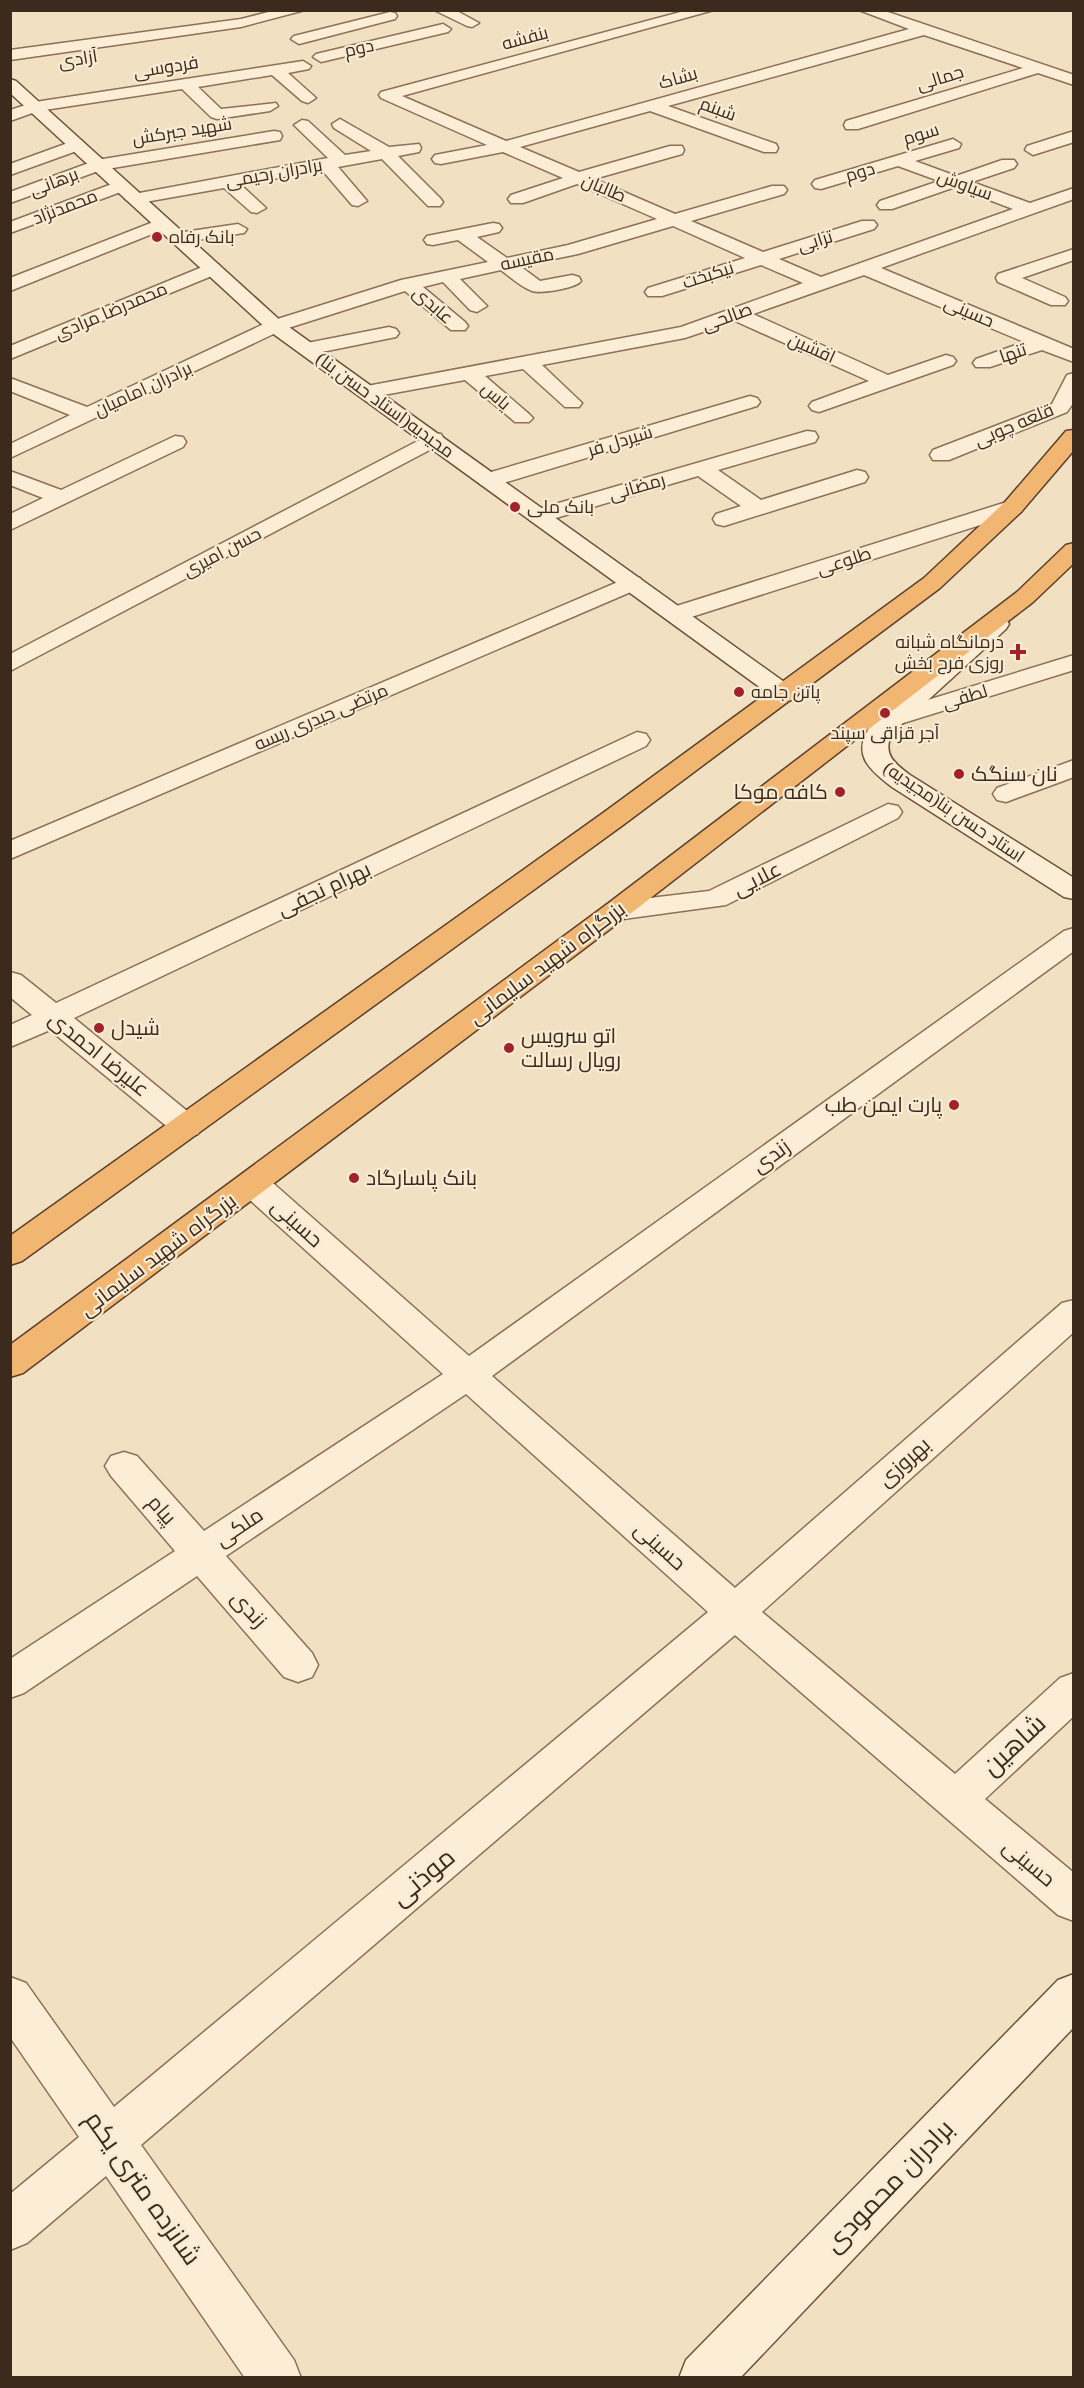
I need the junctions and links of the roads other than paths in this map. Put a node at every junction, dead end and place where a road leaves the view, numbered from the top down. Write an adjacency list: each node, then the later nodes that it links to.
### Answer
1 (298, 10): 13 (street)
2 (441, 10): 7 (street)
3 (707, 10): 22 (street, بنفشه)
4 (866, 10): 10 (street)
5 (336, 15): 8 (street)
6 (390, 16): 8 (street)
7 (472, 23)
8 (358, 24): 11 (street); 12 (street)
9 (443, 29): 12 (street, دوم)
10 (924, 30): 16 (street); 25 (street, بشاک)
11 (300, 39)
12 (397, 40): 14 (street, دوم)
13 (10, 55)
14 (321, 57)
15 (303, 66): 17 (street, فردوسی)
16 (1039, 68): 18 (street); 32 (street, جمالی)
17 (275, 70): 19 (street, فردوسی); 23 (street)
18 (1074, 80)
19 (186, 84): 24 (street); 26 (street, فردوسی)
20 (38, 85): 21 (street, آزادی)
21 (13, 86): 26 (street, مجیدیه(استاد حسن بنا))
22 (387, 95): 27 (street, طالبان)
23 (308, 98)
24 (270, 106)
25 (652, 106): 38 (street, بشاک); 40 (street, شبنم)
26 (35, 107): 28 (street, فردوسی); 37 (street, مجیدیه(استاد حسن بنا))
27 (416, 108): 29 (street); 38 (street, طالبان)
28 (10, 116)
29 (387, 116)
30 (358, 121): 43 (street)
31 (302, 125): 47 (street)
32 (852, 125)
33 (274, 136): 49 (street, شهید جبرکش)
34 (1074, 136): 42 (street)
35 (791, 143): 40 (street)
36 (953, 144): 46 (street, سوم)
37 (76, 145): 49 (street, مجیدیه(استاد حسن بنا)); 50 (street)
38 (506, 146): 45 (street, بشاک); 51 (street, طالبان)
39 (413, 148): 43 (street, برادران رحیمی)
40 (770, 148): 44 (street)
41 (676, 150): 51 (street)
42 (1033, 150)
43 (386, 153): 47 (street, برادران رحیمی); 61 (street)
44 (748, 154)
45 (441, 159)
46 (900, 161): 53 (street, سیاوش); 54 (street, دوم)
47 (334, 162): 52 (street, برادران رحیمی); 60 (street)
48 (1008, 164): 53 (street)
49 (97, 165): 56 (street, مجیدیه(استاد حسن بنا)); 58 (street, برهانی)
50 (10, 170)
51 (579, 178): 59 (street); 65 (street, طالبان)
52 (227, 181): 56 (street, برادران رحیمی); 63 (street)
53 (958, 182): 62 (street); 64 (street, سیاوش)
54 (820, 184)
55 (778, 190): 65 (street, مقیسه)
56 (127, 193): 66 (street, مجیدیه(استاد حسن بنا)); 68 (street, محمدنژاد)
57 (1074, 193): 64 (street, صالحی)
58 (10, 198)
59 (516, 200)
60 (358, 201)
61 (434, 202)
62 (886, 204)
63 (258, 208)
64 (1030, 209): 77 (street, صالحی)
65 (675, 218): 75 (street, طالبان); 76 (street, مقیسه)
66 (161, 224): 72 (street, مجیدیه(استاد حسن بنا)); 83 (street)
67 (868, 225): 75 (street, ترابی)
68 (10, 228)
69 (493, 228): 71 (street)
70 (238, 229): 72 (street)
71 (461, 234): 73 (street); 76 (street)
72 (177, 238): 78 (street, مجیدیه(استاد حسن بنا))
73 (434, 240)
74 (1074, 254): 85 (street)
75 (761, 258): 82 (street, طالبان); 84 (street, نیکبخت)
76 (503, 264): 79 (street, مقیسه); 80 (street)
77 (864, 268): 82 (street, صالحی); 93 (street, حسینی)
78 (212, 269): 90 (street, مجیدیه(استاد حسن بنا)); 95 (street, محمدرضا مرادی)
79 (447, 276): 81 (street, مقیسه); 86 (street)
80 (572, 280)
81 (408, 284): 90 (street, مقیسه); 91 (street, عابدی)
82 (821, 284): 88 (street, صالحی)
83 (10, 285)
84 (655, 292)
85 (1066, 298): 87 (street)
86 (477, 306)
87 (1039, 308)
88 (736, 314): 98 (street, صالحی); 102 (street, افشین)
89 (1052, 324): 93 (street, تنها)
90 (275, 326): 94 (street, مجیدیه(استاد حسن بنا)); 108 (street, برادران امامیان)
91 (458, 326)
92 (389, 333): 94 (street)
93 (1033, 339): 96 (street, حسینی); 99 (street, تنها)
94 (307, 349): 104 (street, مجیدیه(استاد حسن بنا))
95 (10, 353)
96 (1074, 356)
97 (946, 361): 102 (street)
98 (527, 362): 100 (street, صالحی); 106 (street)
99 (983, 363)
100 (470, 373): 104 (street, صالحی); 109 (street, یاس)
101 (1074, 379): 115 (street, قلعه چوبی)
102 (888, 382): 107 (street)
103 (10, 384): 108 (street)
104 (367, 392): 112 (street, مجیدیه(استاد حسن بنا))
105 (750, 402): 119 (street, شیردل فر)
106 (572, 403)
107 (819, 406)
108 (88, 415): 114 (street, برادران امامیان)
109 (522, 418)
110 (1074, 436): 121 (highway)
111 (807, 437): 116 (street, رمضانی)
112 (433, 440): 119 (street, مجیدیه(استاد حسن بنا)); 131 (street, حسن امیری)
113 (175, 442): 120 (street)
114 (10, 452)
115 (941, 455)
116 (701, 468): 122 (street); 123 (street, رمضانی)
117 (10, 477): 120 (street)
118 (857, 477): 122 (street)
119 (489, 480): 123 (street, مجیدیه(استاد حسن بنا))
120 (62, 498): 125 (street)
121 (1013, 507): 129 (street, طلوعی); 132 (highway)
122 (758, 508): 124 (street)
123 (539, 516): 127 (street, مجیدیه(استاد حسن بنا))
124 (724, 519)
125 (10, 523)
126 (1074, 550): 128 (highway, بزرگراه شهید سلیمانی)
127 (632, 583): 129 (street, مجیدیه(استاد حسن بنا)); 138 (street, مرتضی حیدری ریسه)
128 (1025, 597): 133 (street, استاد حسن بنا(مجیدیه)); 140 (highway, بزرگراه شهید سلیمانی)
129 (676, 614): 132 (street, مجیدیه(استاد حسن بنا))
130 (1074, 662): 133 (street, لطفی)
131 (10, 664)
132 (785, 694): 145 (highway)
133 (891, 719): 139 (street, استاد حسن بنا(مجیدیه))
134 (638, 740): 143 (street, بهرام نجفی)
135 (1074, 768): 136 (street)
136 (1006, 794)
137 (888, 812): 140 (street, علایی)
138 (10, 851)
139 (1074, 891)
140 (616, 911): 146 (highway, بزرگراه شهید سلیمانی)
141 (1074, 937): 150 (street, زندی)
142 (10, 981): 143 (street, علیرضا احمدی)
143 (53, 1017): 144 (street, بهرام نجفی); 145 (street, علیرضا احمدی)
144 (10, 1037)
145 (187, 1127): 147 (highway)
146 (253, 1184): 149 (highway, بزرگراه شهید سلیمانی); 150 (street, حسینی)
147 (10, 1253)
148 (1074, 1312): 153 (street, بهروزی)
149 (10, 1364)
150 (468, 1375): 152 (street, ملکی); 153 (street, حسینی)
151 (124, 1466): 152 (street, پیام)
152 (199, 1553): 154 (street, زندی); 155 (street, ملکی)
153 (735, 1612): 157 (street, حسینی); 161 (street, موذنی)
154 (298, 1665)
155 (10, 1681)
156 (1074, 1690): 157 (street, شاهین)
157 (955, 1800): 158 (street, حسینی)
158 (1074, 1901)
159 (1074, 1995): 164 (street, برادران محمودی)
160 (10, 1998): 161 (street, شانزده متری یکم)
161 (110, 2141): 162 (street, موذنی); 163 (street, شانزده متری یکم)
162 (10, 2226)
163 (276, 2378)
164 (704, 2378)

